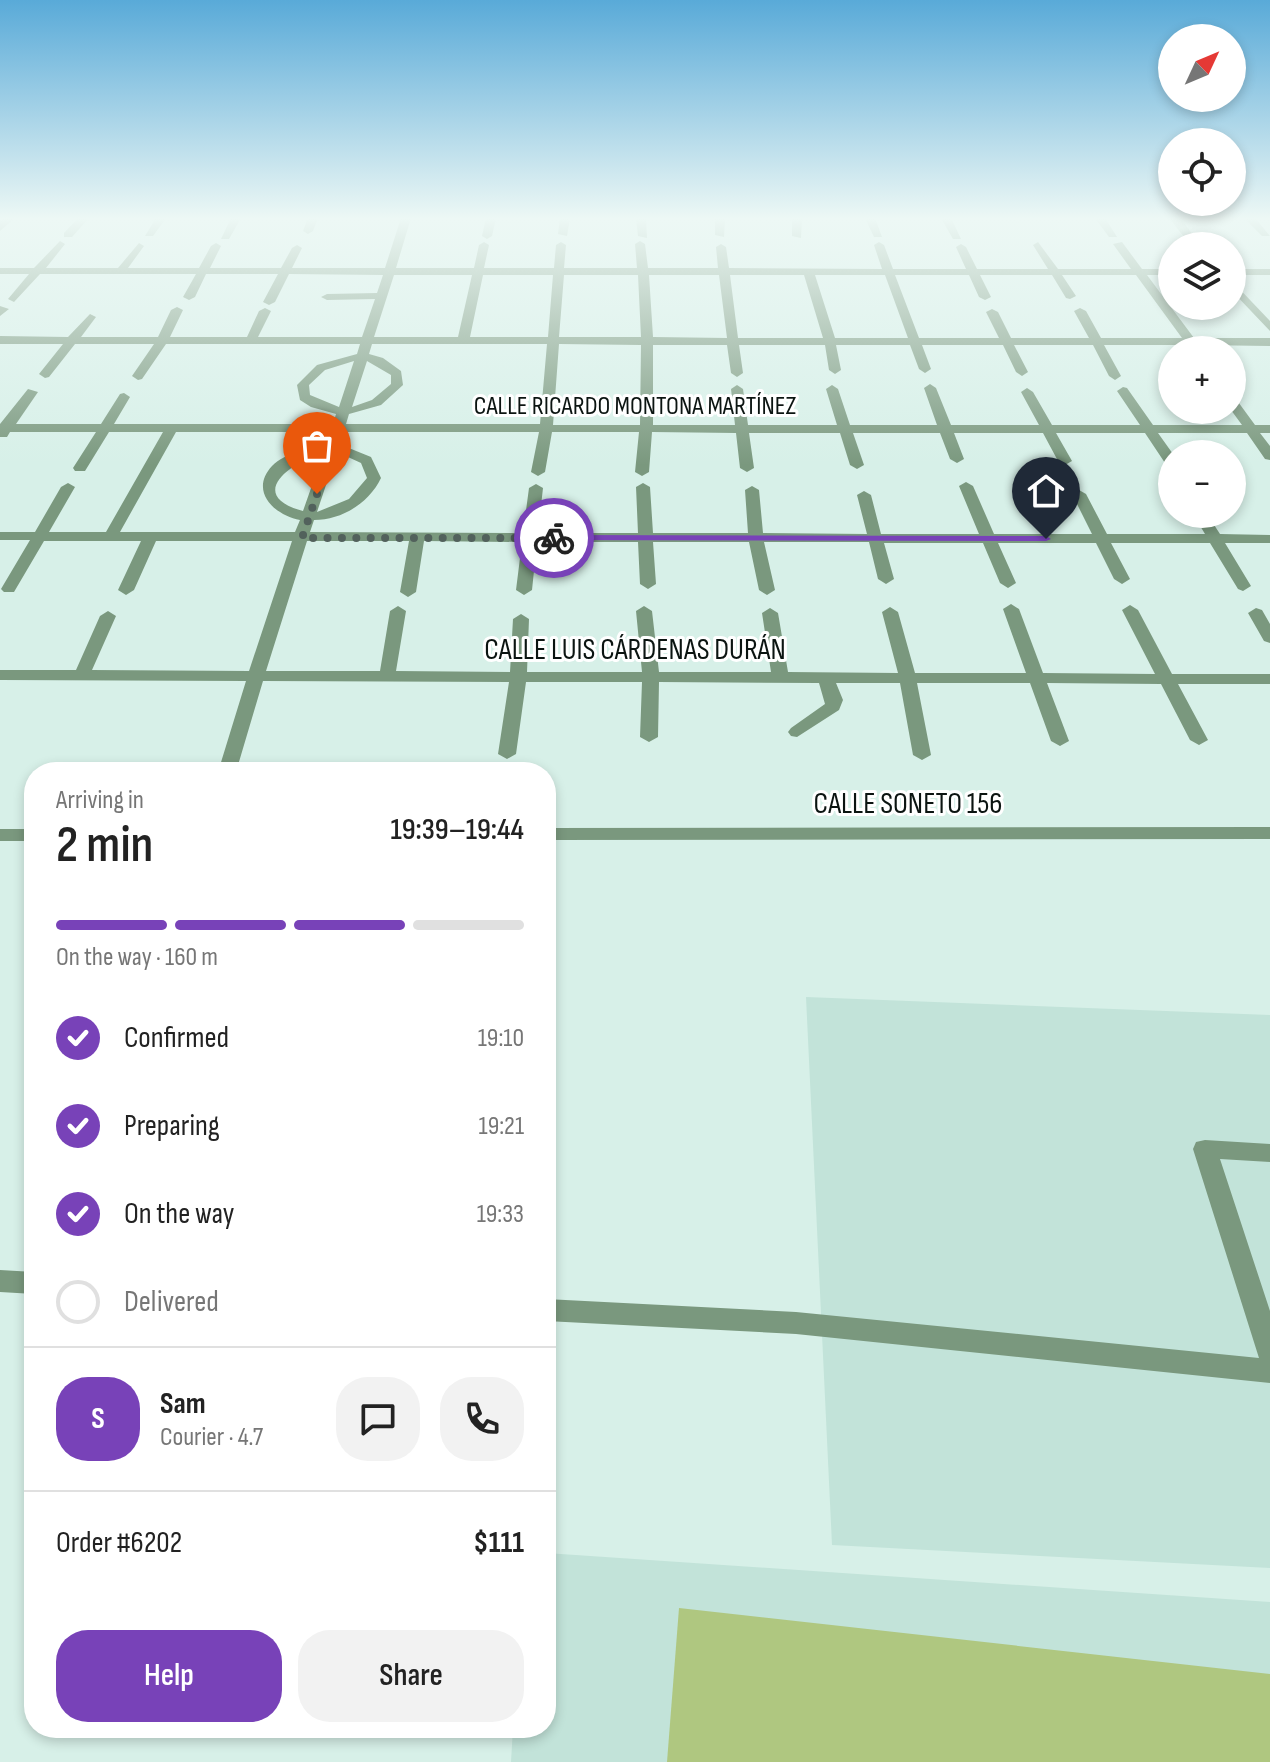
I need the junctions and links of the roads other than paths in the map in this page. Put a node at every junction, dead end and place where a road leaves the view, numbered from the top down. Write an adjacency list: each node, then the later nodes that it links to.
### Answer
1 (270, 300): 20 (street)
2 (382, 300): 32 (street)
3 (473, 300): 21 (street)
4 (558, 300): 22 (street)
5 (644, 300): 23 (street)
6 (729, 300): 24 (street)
7 (817, 300): 25 (street)
8 (899, 300): 26 (street)
9 (1161, 300): 16 (street)
10 (1246, 300): 15 (street)
11 (177, 310): 19 (street)
12 (1080, 311): 28 (street)
13 (992, 312): 27 (street)
14 (90, 317): 18 (street)
15 (1270, 328)
16 (1187, 336)
17 (0, 340): 18 (street)
18 (72, 341): 19 (street); 37 (street)
19 (162, 341): 20 (street); 38 (street)
20 (250, 342): 32 (street)
21 (463, 342): 22 (street); 32 (street)
22 (553, 342): 23 (street); 52 (street)
23 (646, 342): 24 (street); 53 (street)
24 (732, 342): 25 (street); 36 (street)
25 (830, 342): 26 (street); 34 (street)
26 (915, 342): 27 (street); 33 (street)
27 (1005, 342): 28 (street); 35 (street)
28 (1096, 342): 31 (street); 39 (street)
29 (1270, 342): 30 (street)
30 (1246, 343)
31 (1158, 345)
32 (366, 349): 47 (street); 47 (street); 47 (street)
33 (925, 369)
34 (835, 370)
35 (1022, 372)
36 (737, 373)
37 (45, 374)
38 (138, 376)
39 (1115, 376)
40 (930, 388): 56 (street)
41 (737, 389): 54 (street)
42 (832, 389): 55 (street)
43 (1123, 391): 58 (street)
44 (32, 392): 61 (street)
45 (1027, 392): 57 (street)
46 (124, 397): 49 (street)
47 (344, 414): 51 (street)
48 (1246, 422): 59 (street)
49 (106, 428): 50 (street, CALLE RICARDO MONTONA MARTÍNEZ); 61 (street, CALLE RICARDO MONTONA MARTÍNEZ); 68 (street)
50 (172, 428): 51 (street, CALLE RICARDO MONTONA MARTÍNEZ); 81 (street)
51 (339, 429): 52 (street, CALLE RICARDO MONTONA MARTÍNEZ); 63 (street)
52 (546, 429): 53 (street, CALLE RICARDO MONTONA MARTÍNEZ); 70 (street)
53 (647, 429): 54 (street, CALLE RICARDO MONTONA MARTÍNEZ); 86 (street)
54 (741, 429): 55 (street, CALLE RICARDO MONTONA MARTÍNEZ); 69 (street)
55 (846, 429): 56 (street, CALLE RICARDO MONTONA MARTÍNEZ); 67 (street)
56 (945, 429): 57 (street, CALLE RICARDO MONTONA MARTÍNEZ); 65 (street)
57 (1049, 429): 58 (street, CALLE RICARDO MONTONA MARTÍNEZ); 66 (street)
58 (1148, 429): 59 (street, CALLE RICARDO MONTONA MARTÍNEZ); 62 (street)
59 (1251, 429): 60 (street, CALLE RICARDO MONTONA MARTÍNEZ); 64 (street)
60 (1270, 429)
61 (2, 431)
62 (1158, 443)
63 (333, 447): 77 (street); 77 (street); 77 (street)
64 (1270, 456)
65 (957, 459)
66 (1065, 461)
67 (857, 465)
68 (80, 468)
69 (747, 468)
70 (538, 472)
71 (966, 486): 89 (street)
72 (68, 487): 80 (street)
73 (536, 488): 85 (street)
74 (752, 490): 87 (street)
75 (1079, 494): 90 (street)
76 (864, 495): 88 (street)
77 (309, 518): 83 (street)
78 (1209, 528): 91 (street)
79 (0, 536): 80 (street)
80 (37, 537): 81 (street); 98 (street)
81 (110, 537): 82 (street)
82 (150, 537): 83 (street); 99 (street)
83 (302, 538): 84 (street); 115 (street)
84 (417, 538): 85 (street); 102 (street)
85 (531, 538): 86 (street); 100 (street)
86 (648, 538): 87 (street); 96 (street)
87 (756, 538): 88 (street); 101 (street)
88 (873, 538): 89 (street); 93 (street)
89 (989, 538): 90 (street); 95 (street)
90 (1102, 539): 91 (street); 94 (street)
91 (1216, 539): 92 (street); 97 (street)
92 (1270, 539)
93 (886, 579)
94 (1122, 579)
95 (1008, 583)
96 (648, 584)
97 (1243, 586)
98 (9, 589)
99 (126, 590)
100 (524, 590)
101 (767, 590)
102 (408, 592)
103 (1011, 609): 122 (street)
104 (1130, 610): 123 (street)
105 (398, 611): 116 (street)
106 (644, 611): 118 (street)
107 (890, 612): 121 (street)
108 (770, 613): 119 (street)
109 (1256, 613): 112 (street)
110 (108, 616): 114 (street)
111 (521, 619): 117 (street)
112 (1270, 638)
113 (0, 675): 114 (street, CALLE LUIS CÁRDENAS DURÁN)
114 (82, 675): 115 (street, CALLE LUIS CÁRDENAS DURÁN)
115 (254, 676): 116 (street, CALLE LUIS CÁRDENAS DURÁN); 131 (street)
116 (387, 677): 117 (street, CALLE LUIS CÁRDENAS DURÁN)
117 (518, 677): 118 (street, CALLE LUIS CÁRDENAS DURÁN); 129 (street)
118 (651, 677): 119 (street, CALLE LUIS CÁRDENAS DURÁN); 126 (street)
119 (780, 678): 120 (street, CALLE LUIS CÁRDENAS DURÁN)
120 (826, 678): 121 (street, CALLE LUIS CÁRDENAS DURÁN); 125 (street)
121 (908, 678): 122 (street, CALLE LUIS CÁRDENAS DURÁN); 130 (street)
122 (1039, 678): 123 (street, CALLE LUIS CÁRDENAS DURÁN); 128 (street)
123 (1169, 679): 124 (street, CALLE LUIS CÁRDENAS DURÁN); 127 (street)
124 (1270, 679)
125 (797, 732)
126 (649, 737)
127 (1199, 740)
128 (1060, 741)
129 (507, 754)
130 (922, 755)
131 (230, 762)
132 (1270, 833): 133 (street, CALLE SONETO 156)
133 (556, 834)
134 (0, 835): 135 (street)
135 (24, 835)
136 (1270, 1153): 140 (street)
137 (0, 1281): 138 (street)
138 (24, 1282)
139 (556, 1311): 141 (street)
140 (1270, 1353)
141 (1270, 1371)

